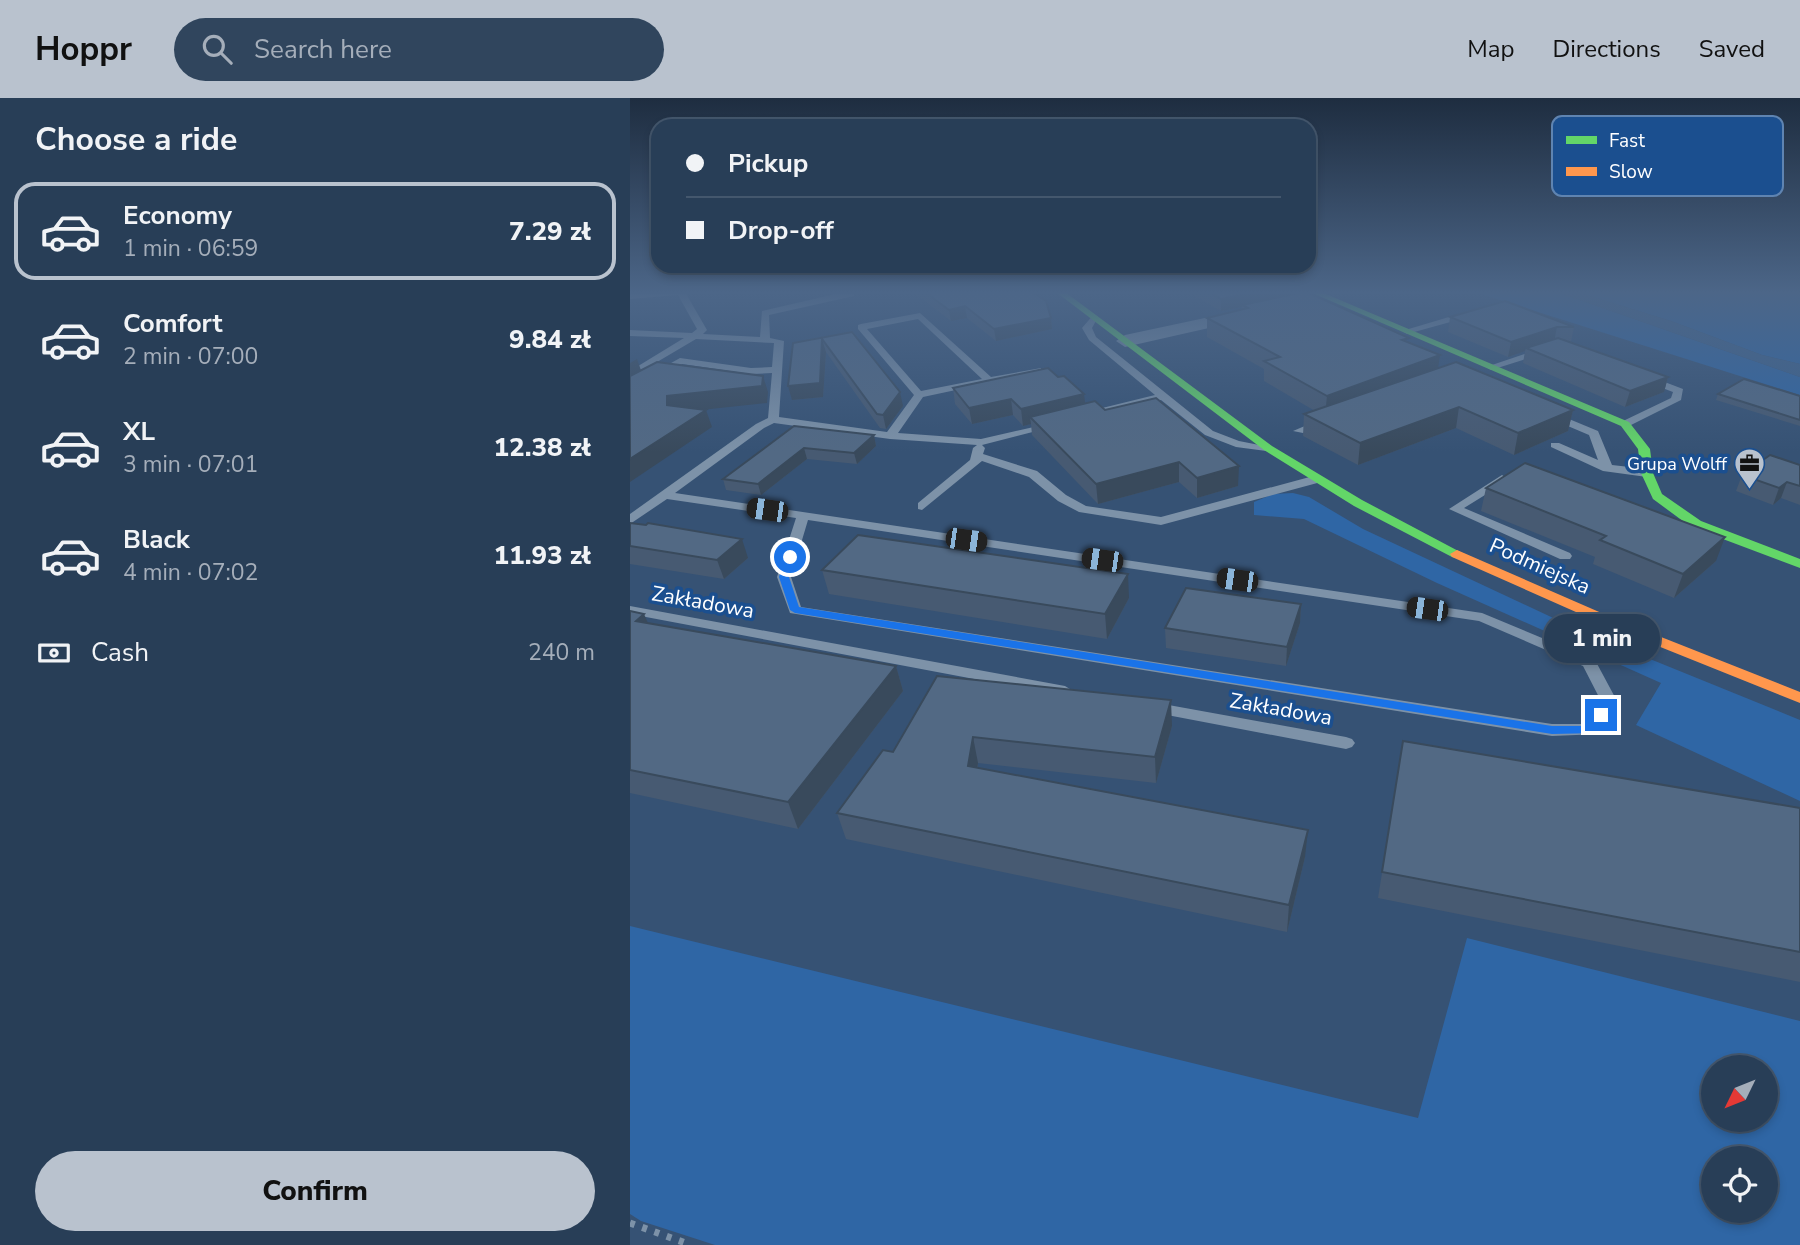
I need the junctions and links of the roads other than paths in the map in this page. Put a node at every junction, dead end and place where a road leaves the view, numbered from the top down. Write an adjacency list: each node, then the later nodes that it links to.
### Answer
1 (678, 346): 13 (lane)
2 (779, 346): 10 (lane)
3 (877, 346): 16 (lane)
4 (952, 346): 14 (lane)
5 (1101, 346): 17 (lane, Podmiejska)
6 (1131, 346): 28 (main road, Podmiejska)
7 (1441, 346): 9 (main road)
8 (1555, 347): 9 (lane)
9 (1491, 367): 23 (main road)
10 (777, 370): 15 (lane); 21 (lane)
11 (1037, 370): 14 (lane)
12 (1631, 373): 23 (lane)
13 (630, 375)
14 (989, 380): 16 (lane)
15 (630, 390)
16 (919, 395): 25 (lane)
17 (1163, 396): 19 (lane); 28 (lane, Podmiejska)
18 (1544, 412): 30 (lane)
19 (1086, 415)
20 (1338, 416): 24 (lane)
21 (773, 421): 25 (lane); 34 (lane)
22 (1060, 422): 26 (lane)
23 (1625, 424): 32 (main road)
24 (1298, 431)
25 (890, 436): 26 (lane)
26 (981, 442): 29 (lane)
27 (1555, 445): 30 (lane)
28 (1274, 450): 33 (main road, Podmiejska)
29 (978, 456): 33 (lane); 35 (lane)
30 (1607, 468): 32 (lane)
31 (1515, 470): 40 (lane)
32 (1647, 473): 36 (main road)
33 (1317, 478): 44 (main road, Podmiejska)
34 (664, 495): 38 (lane); 39 (lane)
35 (922, 506)
36 (1676, 510): 37 (lane); 41 (main road)
37 (1651, 511)
38 (803, 516): 38 (lane)
39 (631, 518)
40 (1565, 556)
41 (1800, 564)
42 (630, 610): 43 (lane, Zakładowa)
43 (1088, 695)
44 (1800, 698)
45 (1142, 705): 46 (lane, Zakładowa)
46 (1346, 743)

